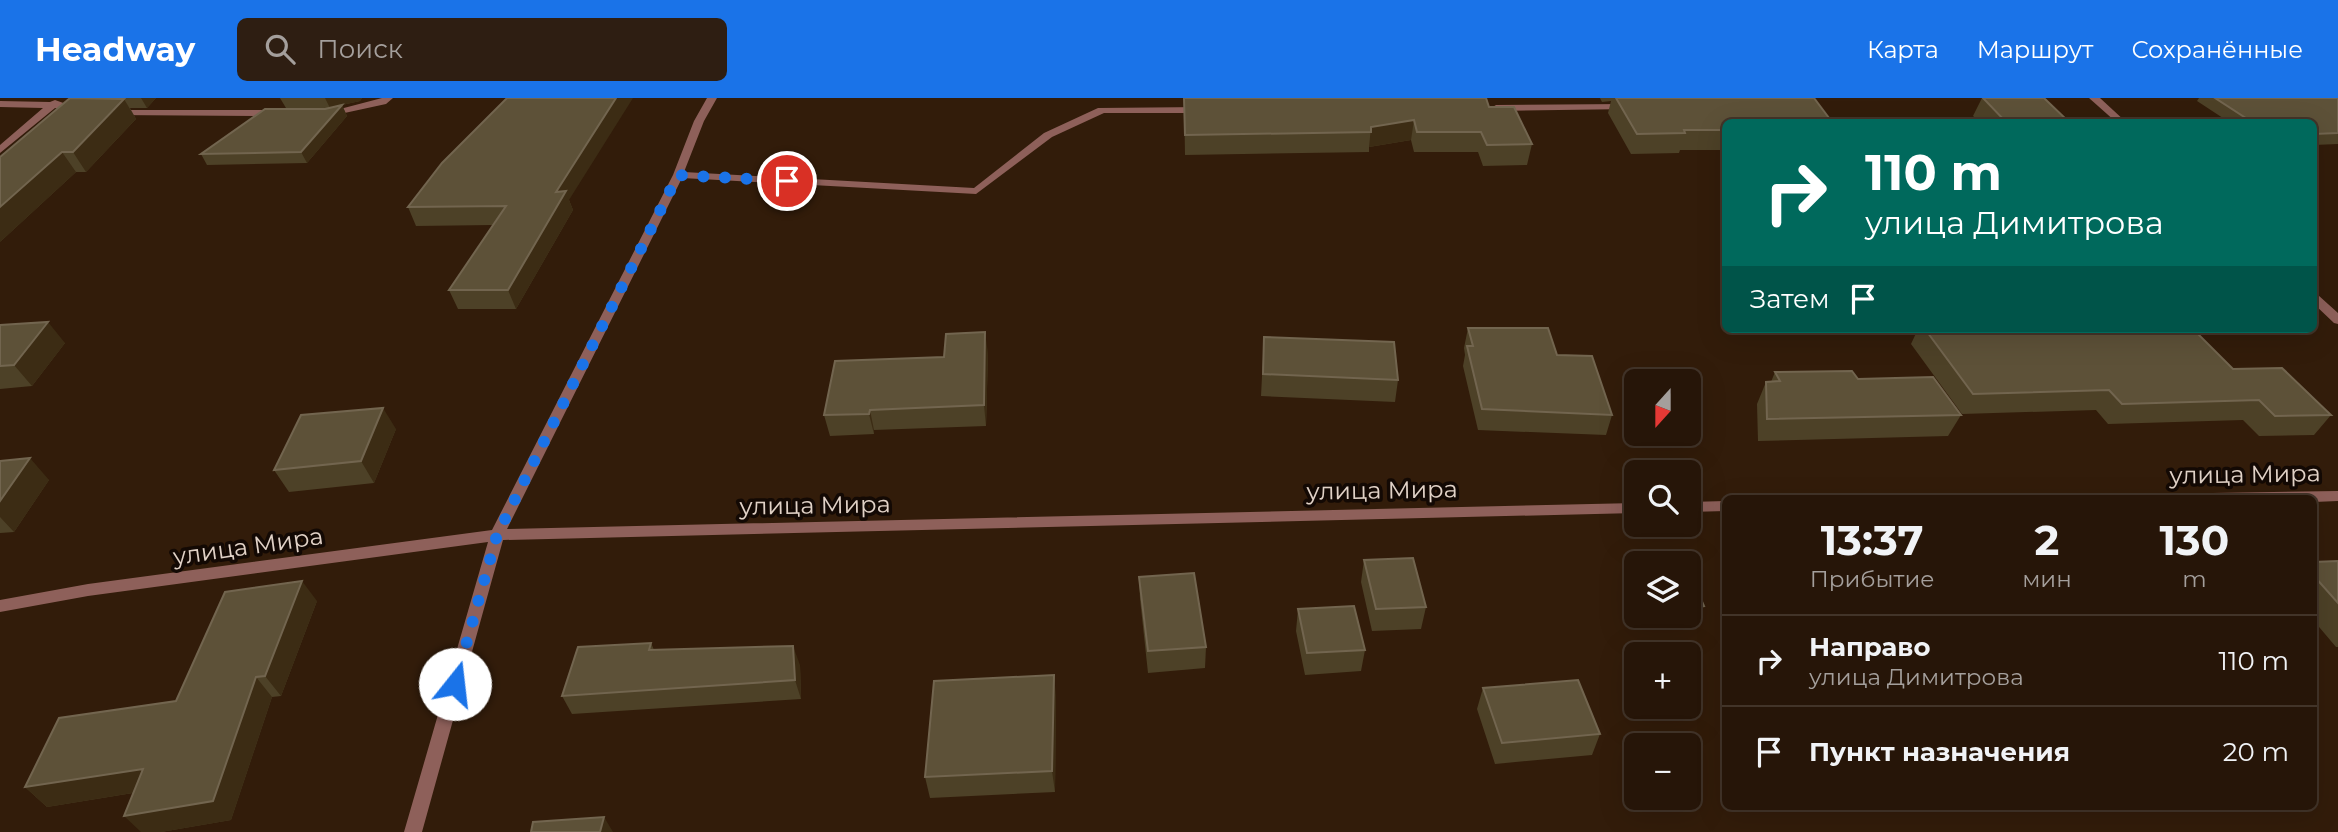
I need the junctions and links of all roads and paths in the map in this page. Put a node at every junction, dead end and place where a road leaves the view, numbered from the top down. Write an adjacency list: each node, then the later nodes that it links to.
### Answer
1 (712, 98): 15 (street)
2 (2094, 98): 13 (street)
3 (386, 100): 12 (street)
4 (57, 101): 5 (street); 9 (street); 14 (street)
5 (0, 104)
6 (1632, 107): 7 (street)
7 (1479, 108)
8 (1214, 110): 15 (street)
9 (89, 113)
10 (102, 113): 11 (street)
11 (290, 113)
12 (316, 114)
13 (2118, 119)
14 (0, 150)
15 (678, 175): 23 (street)
16 (2317, 301): 17 (street)
17 (2338, 320)
18 (2317, 496): 19 (street, улица Мира)
19 (2338, 496)
20 (1722, 506): 21 (street)
21 (1701, 507)
22 (1624, 508): 23 (street, улица Мира)
23 (497, 535): 24 (street, улица Мира); 25 (street)
24 (0, 606)
25 (413, 832)

